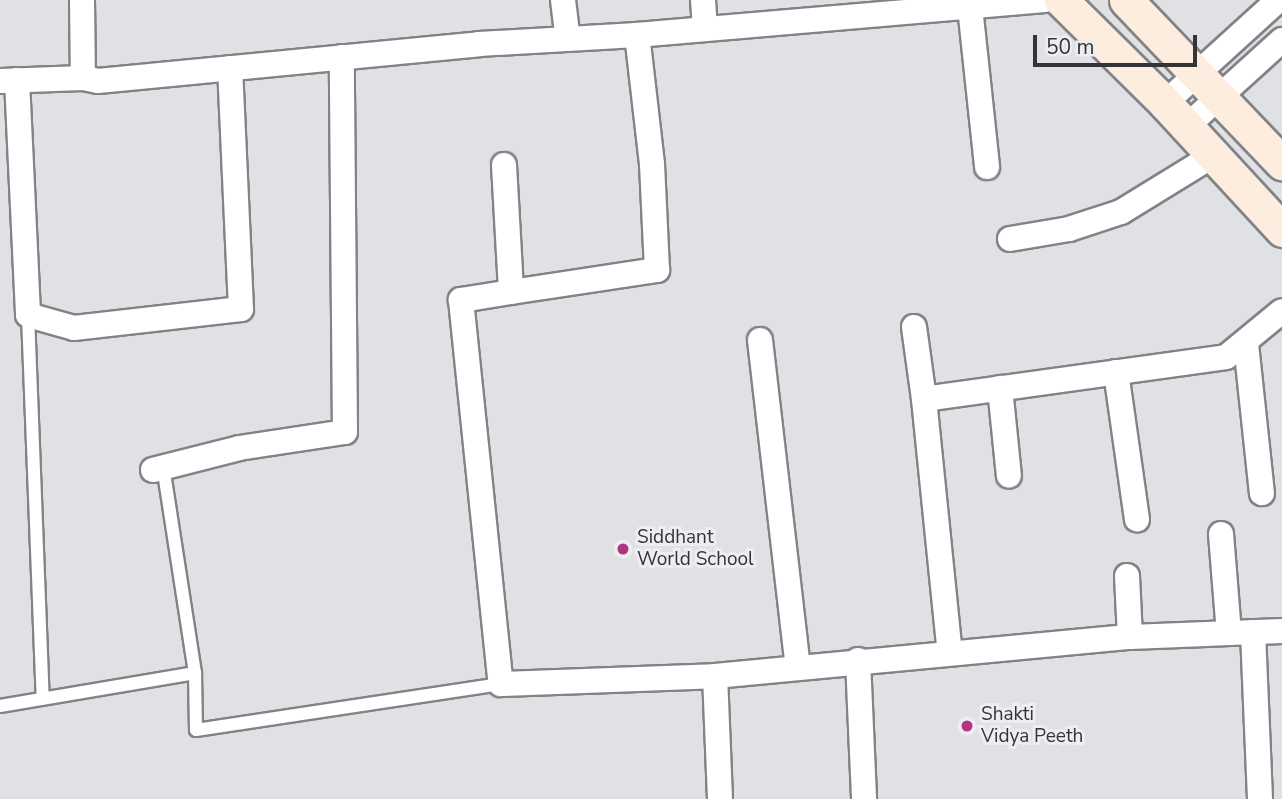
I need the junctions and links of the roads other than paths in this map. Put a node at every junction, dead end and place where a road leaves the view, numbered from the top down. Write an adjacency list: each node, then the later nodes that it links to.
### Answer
1 (82, 0): 15 (street)
2 (563, 0): 11 (street)
3 (703, 0): 9 (street)
4 (1044, 0): 8 (street)
5 (1061, 0): 18 (street)
6 (1126, 0): 17 (street)
7 (1278, 0): 17 (street)
8 (970, 7): 9 (street); 22 (street)
9 (705, 29): 10 (street)
10 (637, 35): 11 (street); 25 (street)
11 (568, 39): 13 (street)
12 (1282, 40): 17 (street)
13 (342, 57): 14 (street); 34 (street)
14 (230, 68): 15 (street); 27 (street)
15 (83, 78): 16 (street)
16 (9, 81): 27 (street)
17 (1210, 87): 18 (street); 20 (street)
18 (1176, 115): 19 (street)
19 (1212, 156): 23 (street); 24 (street)
20 (1282, 163)
21 (504, 165): 25 (street)
22 (988, 167)
23 (1282, 230)
24 (1010, 239)
25 (510, 292): 48 (street)
26 (1282, 311): 30 (street)
27 (28, 315): 49 (lane)
28 (914, 327): 33 (street)
29 (760, 340): 45 (street)
30 (1246, 344): 31 (street); 36 (street)
31 (1116, 372): 32 (street); 37 (street)
32 (1000, 388): 33 (street); 35 (street)
33 (924, 399): 43 (street)
34 (158, 469): 46 (lane)
35 (1009, 477)
36 (1262, 493)
37 (1138, 520)
38 (1221, 534): 41 (street)
39 (1127, 576): 42 (street)
40 (1282, 631): 41 (street)
41 (1241, 632): 42 (street); 53 (street)
42 (1130, 637): 43 (street)
43 (950, 653): 44 (street)
44 (858, 660): 45 (street); 52 (street)
45 (799, 666): 47 (street)
46 (195, 673): 48 (lane); 49 (lane)
47 (715, 676): 48 (street); 51 (street)
48 (501, 684)
49 (43, 698): 50 (lane)
50 (0, 706)
51 (720, 799)
52 (864, 799)
53 (1260, 799)

